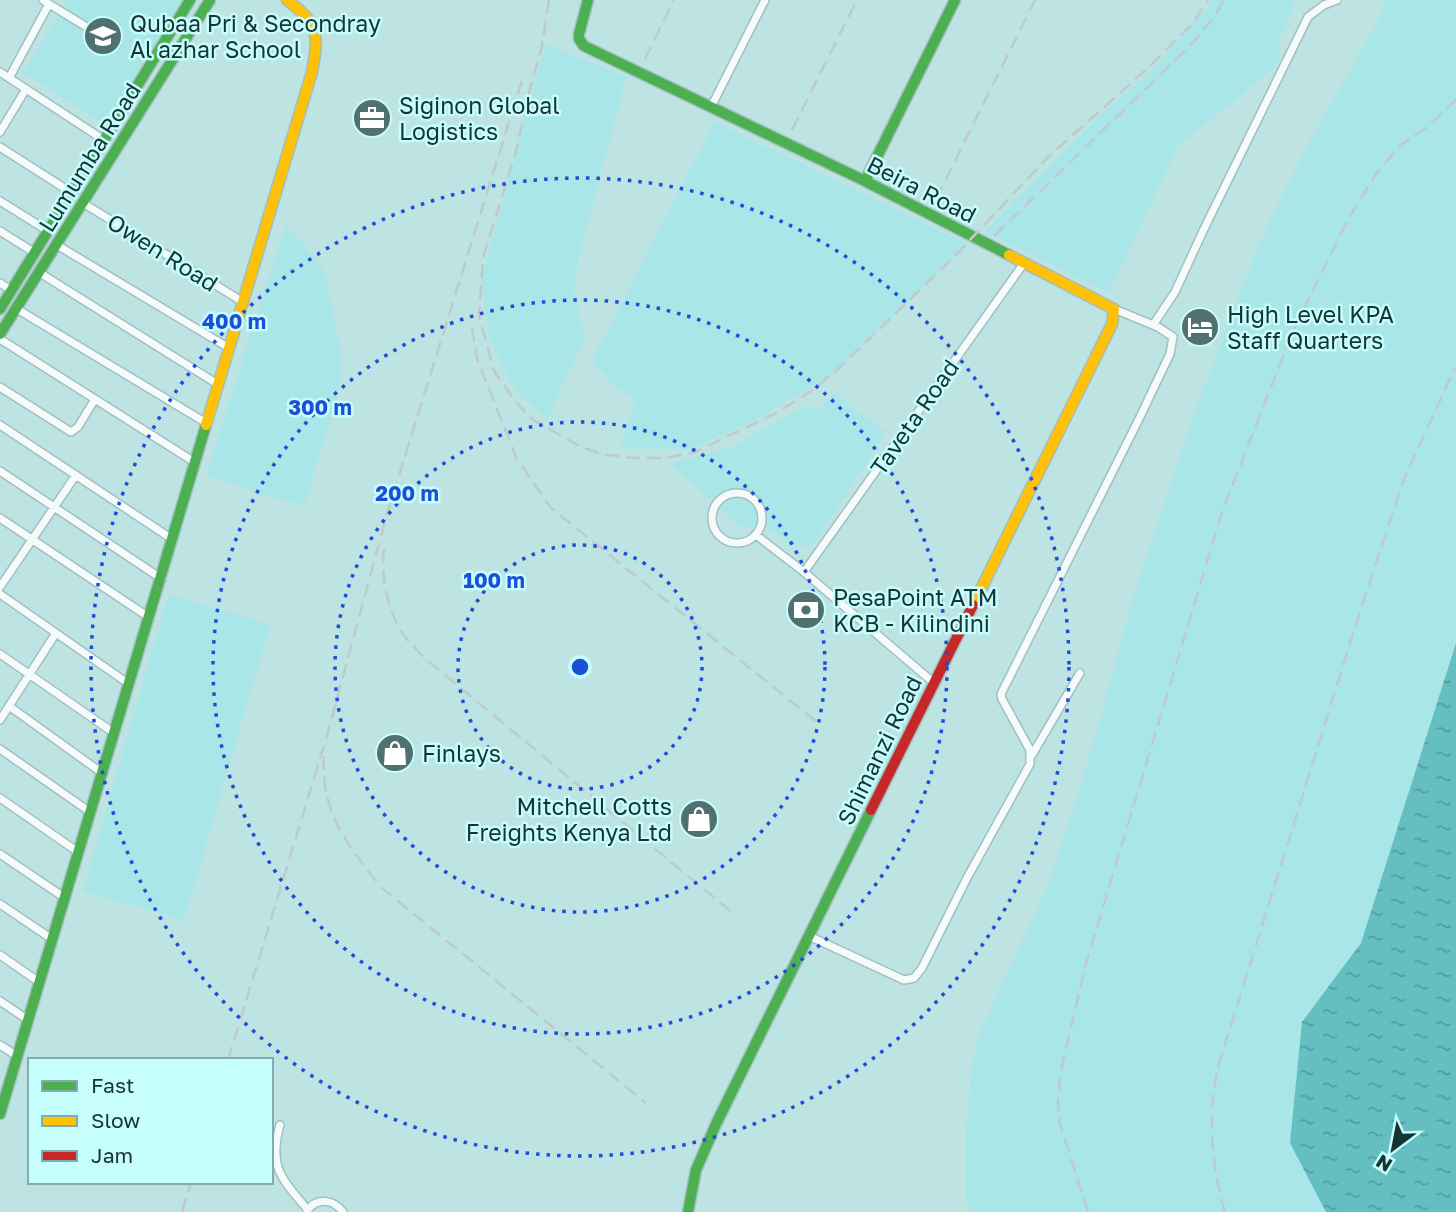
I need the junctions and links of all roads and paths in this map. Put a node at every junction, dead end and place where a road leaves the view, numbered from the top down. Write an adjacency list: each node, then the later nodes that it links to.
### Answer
1 (190, 0): 15 (main road, Lumumba Road)
2 (211, 0): 18 (main road, Lumumba Road)
3 (287, 0): 31 (main road)
4 (588, 0): 13 (main road, Beira Road)
5 (765, 0): 13 (street)
6 (955, 0): 19 (main road)
7 (1337, 0): 35 (street)
8 (46, 2): 9 (street); 11 (street)
9 (116, 44)
10 (0, 72): 11 (street)
11 (9, 78): 12 (street)
12 (26, 89): 14 (street); 15 (street)
13 (711, 107): 19 (main road, Beira Road)
14 (0, 132)
15 (104, 140): 17 (main road, Lumumba Road)
16 (0, 147): 20 (street)
17 (92, 159): 18 (main road); 20 (main road, Lumumba Road)
18 (106, 167): 22 (main road, Lumumba Road)
19 (865, 181): 27 (main road, Beira Road)
20 (72, 193): 24 (main road, Lumumba Road)
21 (0, 201): 24 (street)
22 (83, 203): 25 (main road, Lumumba Road); 31 (street, Owen Road)
23 (0, 231): 26 (street)
24 (48, 231): 26 (main road, Lumumba Road)
25 (57, 245): 28 (main road, Lumumba Road); 37 (street)
26 (35, 253): 30 (main road, Lumumba Road)
27 (1024, 262): 34 (main road, Beira Road); 51 (street, Taveta Road)
28 (40, 273): 33 (main road, Lumumba Road); 38 (street)
29 (0, 283): 30 (street)
30 (11, 290): 32 (main road, Lumumba Road)
31 (243, 302): 37 (main road)
32 (0, 309)
33 (17, 309): 36 (main road, Lumumba Road); 41 (street)
34 (1114, 309): 35 (street); 60 (main road, Shimanzi Road)
35 (1153, 325): 66 (street)
36 (0, 336): 40 (street)
37 (229, 348): 38 (main road)
38 (219, 384): 41 (main road)
39 (0, 387): 40 (street)
40 (95, 400): 43 (street)
41 (208, 424): 43 (main road)
42 (0, 425): 45 (street)
43 (196, 463): 49 (main road)
44 (0, 471): 46 (street)
45 (76, 475): 46 (street); 49 (street)
46 (55, 507): 50 (street); 52 (street)
47 (0, 518): 50 (street)
48 (756, 534): 48 (street); 51 (street)
49 (172, 538): 52 (main road)
50 (33, 540): 53 (street); 55 (street)
51 (804, 572): 60 (street)
52 (162, 579): 55 (main road)
53 (0, 587)
54 (0, 594): 56 (street)
55 (150, 618): 61 (main road)
56 (56, 633): 59 (street); 61 (street)
57 (0, 654): 59 (street)
58 (1080, 673): 66 (street)
59 (30, 674): 62 (street); 64 (street)
60 (934, 683): 74 (main road, Shimanzi Road)
61 (129, 684): 64 (main road)
62 (5, 707): 63 (street); 67 (street)
63 (0, 720)
64 (114, 733): 67 (main road)
65 (0, 749): 69 (street)
66 (1032, 755): 74 (street)
67 (102, 773): 69 (main road)
68 (0, 798): 70 (street)
69 (90, 812): 70 (main road)
70 (78, 852): 72 (main road)
71 (0, 854): 72 (street)
72 (65, 898): 75 (main road)
73 (0, 904): 75 (street)
74 (809, 936): 86 (main road, Shimanzi Road)
75 (52, 939): 77 (main road)
76 (0, 955): 77 (street)
77 (39, 982): 79 (main road)
78 (0, 1001): 79 (street)
79 (28, 1020): 81 (main road)
80 (0, 1045): 81 (street)
81 (17, 1056): 82 (main road)
82 (0, 1114)
83 (280, 1125): 84 (street)
84 (307, 1211): 85 (street)
85 (343, 1212)
86 (688, 1212)

